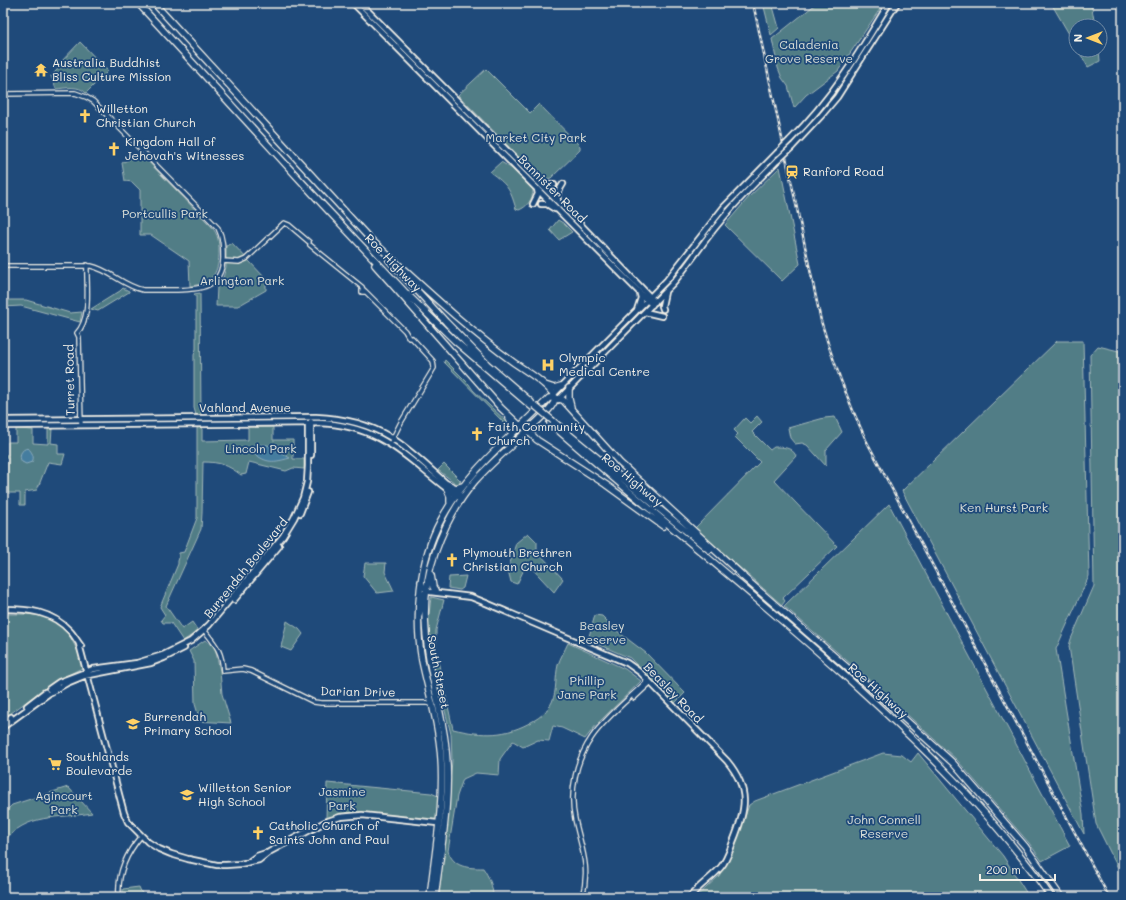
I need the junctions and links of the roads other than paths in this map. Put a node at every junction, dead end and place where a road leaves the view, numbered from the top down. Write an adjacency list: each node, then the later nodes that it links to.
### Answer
1 (138, 3): 17 (highway, Roe Highway)
2 (354, 3): 11 (main road, Bannister Road)
3 (360, 3): 8 (main road, Bannister Road)
4 (889, 3): 22 (main road, bridge)
5 (897, 3): 23 (main road, bridge)
6 (155, 4): 16 (highway, Roe Highway)
7 (3, 94): 18 (street)
8 (534, 178): 10 (main road); 12 (main road, Bannister Road)
9 (562, 184): 12 (main road)
10 (554, 185)
11 (537, 188): 13 (main road); 15 (main road, Bannister Road)
12 (559, 203): 21 (main road, Bannister Road)
13 (533, 204)
14 (541, 204): 15 (main road)
15 (560, 211): 24 (main road, Bannister Road)
16 (368, 237): 31 (highway); 35 (highway, Roe Highway)
17 (354, 238): 35 (highway, Roe Highway); 37 (highway)
18 (223, 261): 19 (street); 49 (street)
19 (87, 265): 20 (street); 41 (street, Turret Road)
20 (3, 266)
21 (640, 287): 22 (main road); 25 (main road, Bannister Road)
22 (658, 290): 25 (main road)
23 (665, 292): 26 (main road); 27 (main road)
24 (640, 294): 25 (main road, Bannister Road); 28 (main road)
25 (649, 299): 26 (main road, Bannister Road); 28 (main road, South Street)
26 (653, 303): 29 (main road, South Street)
27 (663, 309)
28 (637, 311): 32 (main road, South Street)
29 (645, 312): 30 (main road); 33 (main road, South Street)
30 (662, 316)
31 (543, 384): 32 (highway); 34 (highway)
32 (561, 386): 34 (main road, South Street)
33 (569, 388): 34 (main road, South Street); 36 (highway)
34 (554, 399): 36 (highway); 45 (highway, South Street); 45 (highway, South Street)
35 (533, 406): 42 (highway, Roe Highway, bridge)
36 (574, 412): 57 (highway)
37 (508, 416): 45 (highway); 46 (highway)
38 (301, 418): 39 (main road, Vahland Avenue); 41 (main road, Vahland Avenue); 43 (main road)
39 (315, 418): 43 (main road); 49 (main road, Vahland Avenue)
40 (3, 420): 41 (main road, Vahland Avenue)
41 (81, 422): 43 (main road, Vahland Avenue); 44 (main road, Vahland Avenue)
42 (551, 422): 55 (highway, Roe Highway); 57 (highway, Roe Highway)
43 (310, 423): 49 (main road, Vahland Avenue); 64 (main road, Burrendah Boulevard)
44 (3, 426)
45 (525, 428): 46 (highway, South Street); 47 (highway, South Street); 48 (highway)
46 (510, 436): 50 (highway, South Street)
47 (520, 438): 48 (highway); 53 (highway, South Street)
48 (537, 440): 55 (highway)
49 (390, 441): 51 (main road, Vahland Avenue)
50 (463, 485): 51 (highway); 52 (highway, South Street)
51 (447, 487): 52 (main road, Vahland Avenue); 54 (highway)
52 (457, 494): 53 (main road, Vahland Avenue); 54 (highway, South Street)
53 (462, 498): 56 (highway, South Street)
54 (450, 505): 58 (highway, South Street)
55 (703, 553): 80 (highway, Roe Highway)
56 (430, 569): 59 (highway, South Street); 60 (highway)
57 (743, 576): 81 (highway, Roe Highway)
58 (422, 582): 59 (main road); 63 (highway, South Street)
59 (426, 590): 60 (main road, Beasley Road); 61 (main road, Beasley Road); 63 (main road); 68 (highway, South Street)
60 (435, 590): 61 (main road, Beasley Road)
61 (471, 597): 66 (main road, Beasley Road)
62 (3, 609): 65 (main road)
63 (419, 616): 68 (highway, South Street)
64 (205, 631): 65 (main road, Burrendah Boulevard); 68 (street, Darian Drive)
65 (88, 672): 67 (main road, Burrendah Boulevard); 74 (main road)
66 (649, 682): 78 (street); 79 (main road, Beasley Road)
67 (35, 702): 69 (main road, Burrendah Boulevard); 70 (main road, Burrendah Boulevard)
68 (433, 702): 71 (highway, South Street); 72 (highway, South Street)
69 (3, 723)
70 (3, 727)
71 (445, 818): 72 (main road); 73 (highway, South Street)
72 (438, 824): 73 (main road); 74 (main road); 76 (highway, South Street)
73 (443, 833): 77 (highway, South Street)
74 (141, 836): 75 (street)
75 (118, 897)
76 (430, 897)
77 (435, 897)
78 (582, 897)
79 (689, 897)
80 (1051, 897)
81 (1061, 897)

